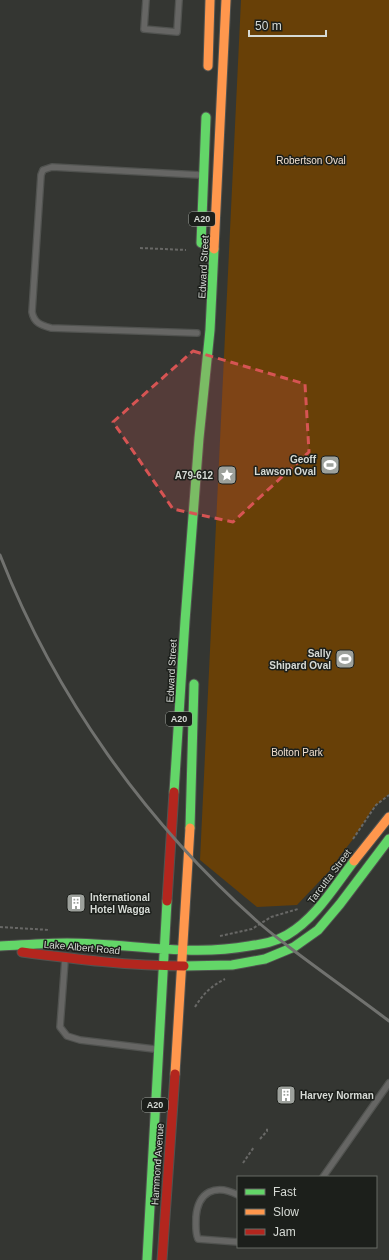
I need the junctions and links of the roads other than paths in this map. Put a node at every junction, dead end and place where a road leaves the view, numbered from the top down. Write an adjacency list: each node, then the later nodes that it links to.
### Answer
1 (146, 0): 2 (lane)
2 (179, 0)
3 (210, 0): 5 (main road)
4 (226, 0): 8 (main road, Edward Street / A20)
5 (208, 74)
6 (206, 105): 7 (main road, Edward Street / A20)
7 (203, 175): 8 (lane); 9 (main road, Edward Street / A20); 11 (lane)
8 (218, 176): 13 (main road, Edward Street / A20)
9 (200, 252)
10 (198, 321): 11 (main road)
11 (197, 337)
12 (198, 363): 13 (main road, Edward Street / A20)
13 (199, 438): 14 (main road, Edward Street / A20)
14 (195, 489): 15 (main road, Edward Street / A20); 20 (main road, Edward Street / A20)
15 (194, 623)
16 (194, 678): 21 (main road, A20)
17 (389, 817): 21 (main road, Tarcutta Street)
18 (389, 839): 24 (main road)
19 (0, 947): 20 (main road, Lake Albert Road); 22 (main road, Lake Albert Road)
20 (163, 949): 21 (main road, Tarcutta Street); 23 (main road, Hammond Avenue / A20)
21 (184, 949): 24 (main road, Hammond Avenue / A20)
22 (66, 958): 23 (main road, Lake Albert Road); 25 (lane)
23 (162, 966): 24 (main road, Lake Albert Road); 25 (main road, Hammond Avenue / A20)
24 (182, 966): 31 (main road, Hammond Avenue / A20)
25 (158, 1049): 30 (main road, Hammond Avenue / A20)
26 (389, 1083): 27 (lane)
27 (324, 1176)
28 (237, 1195): 29 (lane)
29 (237, 1242)
30 (147, 1260)
31 (162, 1260)

